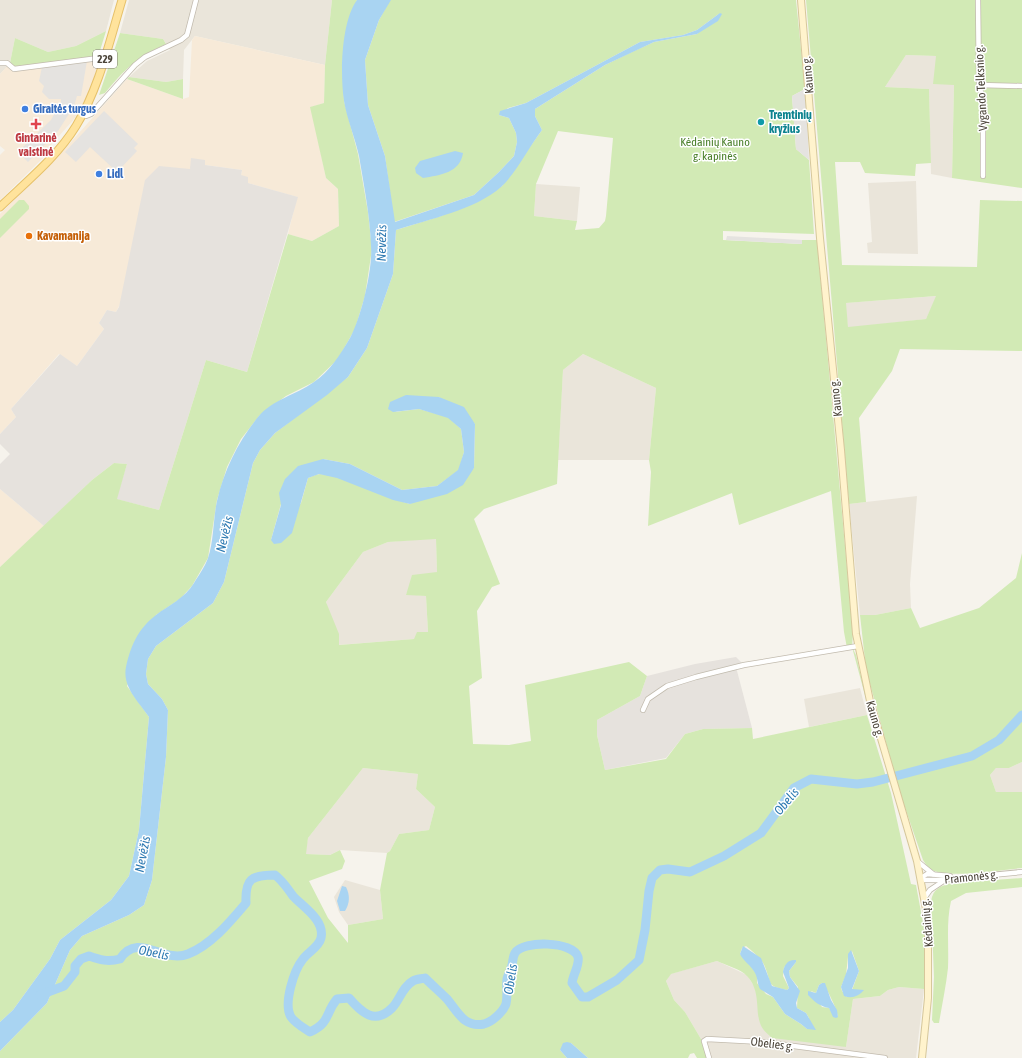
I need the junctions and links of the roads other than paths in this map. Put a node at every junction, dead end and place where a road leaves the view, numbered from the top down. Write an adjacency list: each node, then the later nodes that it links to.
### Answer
1 (122, 0): 5 (main road, 229)
2 (196, 0): 9 (street)
3 (801, 0): 12 (main road, Kauno g.)
4 (978, 0): 7 (street, Vygando Telksnio g.)
5 (105, 59): 6 (street); 9 (main road, 229)
6 (0, 63)
7 (979, 85): 8 (street); 10 (street, Vygando Telksnio g.)
8 (1022, 86)
9 (82, 115): 11 (main road, 229)
10 (983, 176)
11 (0, 207)
12 (858, 646): 13 (street); 14 (main road, Kauno g.)
13 (642, 710)
14 (896, 791): 15 (main road, Kėdainių g.)
15 (917, 861): 17 (street); 19 (main road, Kėdainių g.)
16 (1022, 872): 18 (street, Pramonės g.)
17 (933, 874): 18 (street); 19 (street)
18 (956, 877): 20 (street, Pramonės g.)
19 (921, 878): 20 (street, Pramonės g.); 21 (main road, Kėdainių g.)
20 (950, 878): 21 (street)
21 (925, 897): 26 (main road, Kėdainių g.)
22 (829, 1052): 23 (street, Obelies g.); 24 (street); 25 (street, Obelies g.)
23 (709, 1058)
24 (828, 1058)
25 (885, 1058)
26 (922, 1058)

